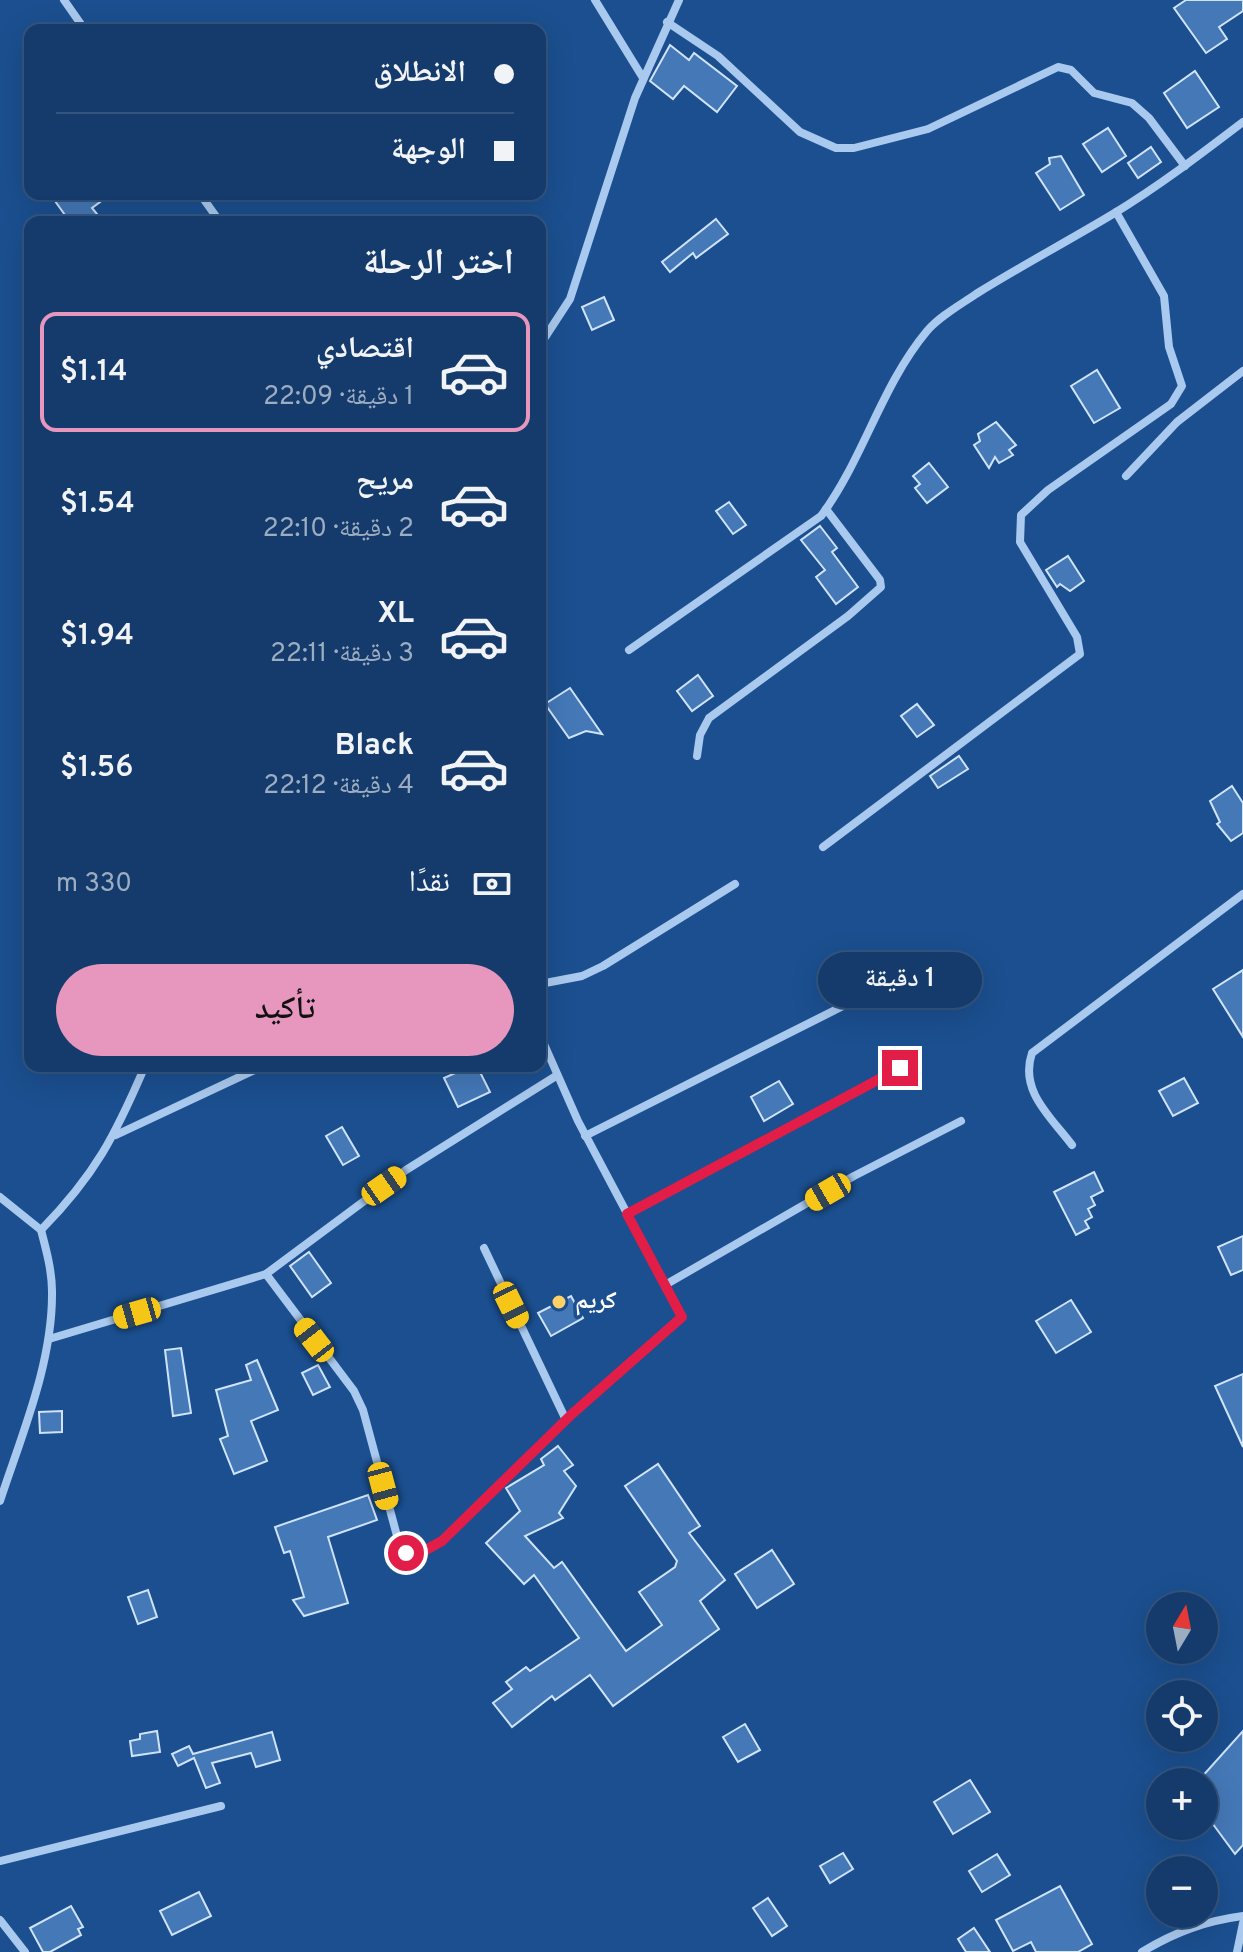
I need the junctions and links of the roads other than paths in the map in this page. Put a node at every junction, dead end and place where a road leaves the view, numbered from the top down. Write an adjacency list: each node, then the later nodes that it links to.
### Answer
1 (64, 0): 5 (street)
2 (595, 0): 6 (street)
3 (679, 0): 4 (street)
4 (667, 22): 6 (street); 8 (street)
5 (81, 24)
6 (643, 78): 10 (street)
7 (1243, 122): 8 (street)
8 (1185, 166): 9 (street)
9 (1116, 212): 13 (street); 16 (street)
10 (546, 336)
11 (1243, 371): 12 (street)
12 (1126, 476)
13 (826, 509): 14 (street); 15 (street)
14 (629, 650)
15 (697, 756)
16 (823, 847)
17 (735, 884): 19 (street)
18 (1243, 894): 29 (street)
19 (546, 983)
20 (847, 1004): 28 (street)
21 (546, 1050): 25 (street)
22 (900, 1068): 31 (street)
23 (142, 1072): 27 (street)
24 (250, 1072): 27 (street)
25 (556, 1076): 28 (street); 34 (street)
26 (961, 1121): 35 (street)
27 (115, 1135): 32 (street)
28 (585, 1136): 31 (street)
29 (1072, 1145)
30 (0, 1197): 32 (street)
31 (627, 1214): 35 (street)
32 (41, 1230): 36 (street)
33 (484, 1248): 37 (street)
34 (266, 1274): 36 (street); 37 (street)
35 (665, 1285): 37 (street)
36 (49, 1339): 38 (street)
37 (566, 1420)
38 (0, 1501)
39 (221, 1806): 40 (street)
40 (0, 1861)
41 (1243, 1916): 45 (street)
42 (0, 1920): 44 (street)
43 (1243, 1923): 46 (street)
44 (25, 1952)
45 (1142, 1952)
46 (1237, 1952)

